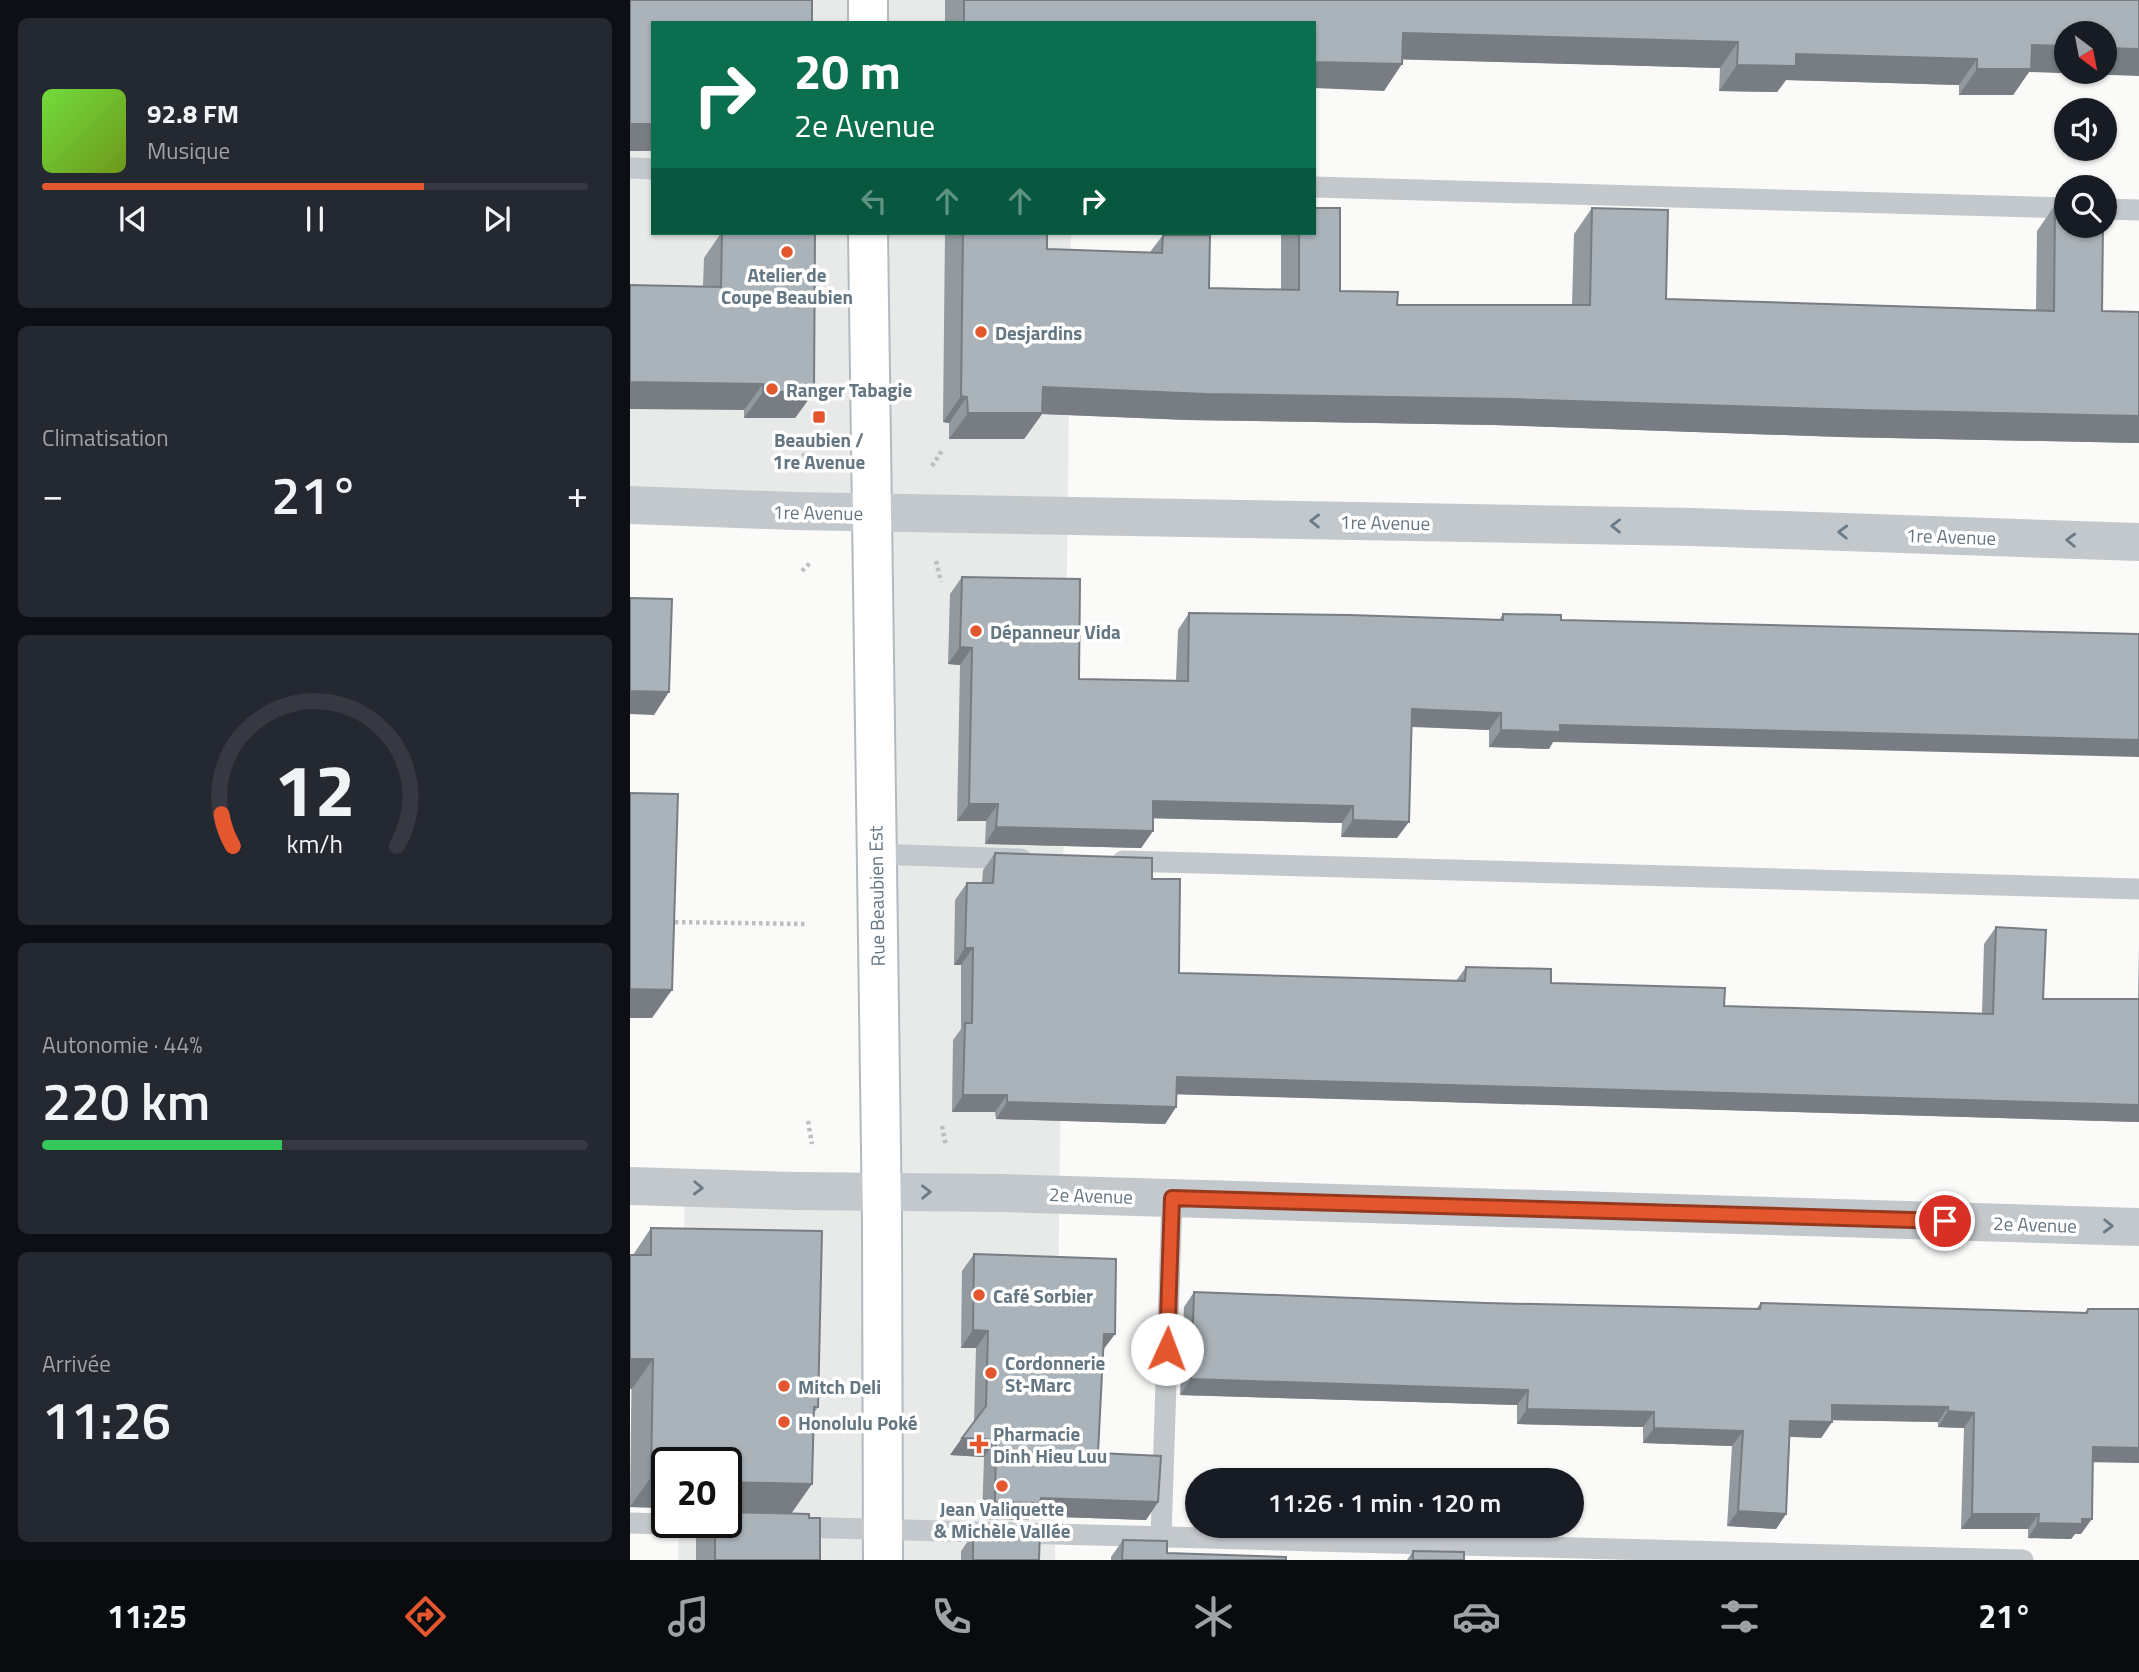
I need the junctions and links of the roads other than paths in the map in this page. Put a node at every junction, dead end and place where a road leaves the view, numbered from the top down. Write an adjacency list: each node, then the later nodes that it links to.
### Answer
1 (868, 0): 2 (street)
2 (868, 21)
3 (630, 168): 4 (lane)
4 (651, 169)
5 (1316, 187): 6 (lane)
6 (2054, 208)
7 (2117, 209): 8 (lane)
8 (2139, 210)
9 (868, 235): 11 (street, Rue Beaubien Est)
10 (630, 505): 11 (street, 1re Avenue)
11 (871, 513): 12 (street, 1re Avenue, one-way to 11); 13 (street, Rue Beaubien Est)
12 (2139, 542)
13 (875, 854): 14 (lane); 18 (street, Rue Beaubien Est)
14 (1039, 859)
15 (1109, 861): 16 (lane)
16 (2139, 889)
17 (630, 1186): 18 (street, 2e Avenue, one-way to 18)
18 (881, 1193): 19 (street, 2e Avenue, one-way to 19); 25 (street, Rue Beaubien Est)
19 (1172, 1198): 20 (street, 2e Avenue, one-way to 20); 24 (lane)
20 (2139, 1227)
21 (630, 1523): 22 (lane)
22 (748, 1526)
23 (774, 1527): 25 (lane)
24 (1161, 1537): 25 (lane); 26 (lane)
25 (883, 1545)
26 (2023, 1560)

